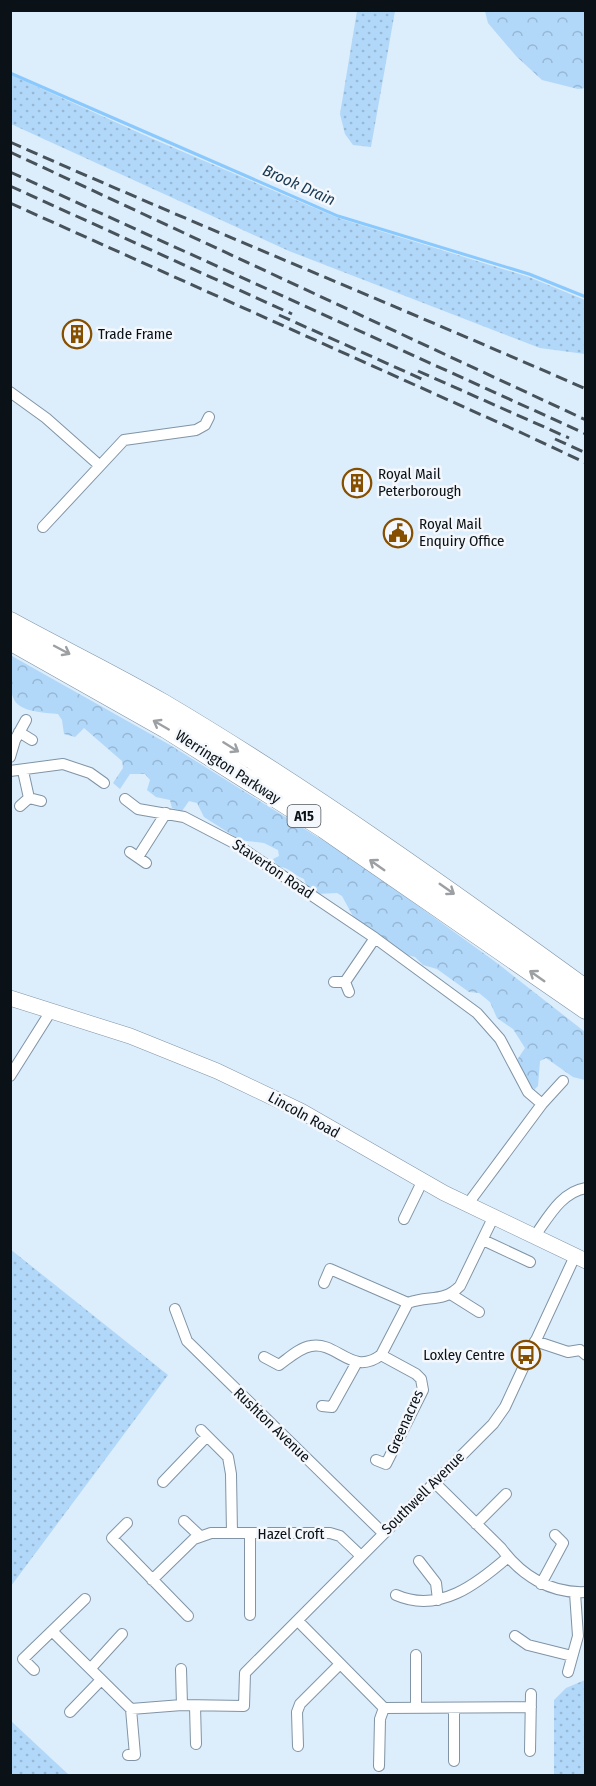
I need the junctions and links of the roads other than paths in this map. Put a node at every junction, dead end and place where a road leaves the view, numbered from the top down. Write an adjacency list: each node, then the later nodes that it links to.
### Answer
1 (10, 392): 3 (street)
2 (209, 417): 3 (street)
3 (99, 465): 4 (street)
4 (43, 527)
5 (10, 622): 22 (highway, Werrington Parkway / A15, one-way to 22)
6 (10, 640): 24 (highway, Werrington Parkway / A15, one-way to 6)
7 (26, 720): 8 (street)
8 (19, 732): 9 (street); 10 (street)
9 (32, 740)
10 (10, 757)
11 (10, 771): 12 (street)
12 (23, 771): 13 (street); 14 (street)
13 (104, 783)
14 (29, 798): 16 (street); 17 (street)
15 (125, 799): 18 (street, Staverton Road)
16 (41, 801)
17 (20, 806)
18 (166, 813): 19 (street); 20 (street, Staverton Road)
19 (138, 857)
20 (375, 938): 21 (street); 28 (street, Staverton Road)
21 (342, 985)
22 (585, 990)
23 (10, 998): 25 (street, Lincoln Road)
24 (585, 1009)
25 (51, 1011): 26 (street); 29 (street, Lincoln Road)
26 (10, 1076)
27 (563, 1081): 28 (street)
28 (542, 1104): 31 (street)
29 (423, 1182): 31 (street, Lincoln Road); 33 (street)
30 (585, 1188): 34 (street)
31 (467, 1205): 32 (street, Lincoln Road)
32 (493, 1218): 34 (street, Lincoln Road); 35 (street)
33 (404, 1219)
34 (534, 1237): 36 (street, Lincoln Road)
35 (483, 1240): 37 (street); 39 (street)
36 (580, 1258): 43 (street, Southwell Avenue)
37 (530, 1262)
38 (324, 1283): 40 (street)
39 (452, 1294): 40 (street); 42 (street)
40 (408, 1303): 44 (street)
41 (175, 1309): 57 (street, Rushton Avenue)
42 (479, 1312)
43 (536, 1341): 45 (street); 51 (street, Southwell Avenue)
44 (381, 1355): 47 (street); 49 (street, Greenacres)
45 (585, 1355)
46 (264, 1357): 47 (street)
47 (357, 1362): 48 (street)
48 (322, 1406)
49 (376, 1460)
50 (163, 1482): 56 (street)
51 (434, 1482): 55 (street); 57 (street, Southwell Avenue)
52 (506, 1494): 55 (street)
53 (184, 1521): 60 (street)
54 (127, 1523): 64 (street)
55 (476, 1524): 62 (street)
56 (232, 1533): 58 (street, Hazel Croft); 60 (street, Hazel Croft)
57 (383, 1533): 61 (street, Southwell Avenue)
58 (250, 1534): 61 (street, Hazel Croft); 70 (street, Hazel Croft)
59 (555, 1534): 65 (street)
60 (200, 1536): 64 (street)
61 (360, 1555): 72 (street, Southwell Avenue)
62 (508, 1557): 65 (street); 69 (street)
63 (419, 1561): 69 (street)
64 (152, 1580): 71 (street)
65 (541, 1584): 66 (street)
66 (580, 1593): 77 (street)
67 (396, 1595): 69 (street)
68 (85, 1599): 73 (street)
69 (438, 1600)
70 (250, 1615)
71 (188, 1616)
72 (297, 1621): 78 (street); 86 (street, Southwell Avenue)
73 (52, 1631): 79 (street); 81 (street)
74 (122, 1634): 79 (street)
75 (515, 1636): 77 (street)
76 (416, 1655): 87 (street)
77 (572, 1656): 82 (street)
78 (340, 1664): 89 (street); 94 (street)
79 (91, 1668): 83 (street)
80 (181, 1669): 85 (street)
81 (34, 1670)
82 (567, 1672)
83 (101, 1680): 91 (street); 92 (street)
84 (531, 1694): 88 (street)
85 (182, 1705): 86 (street); 91 (street)
86 (195, 1706): 93 (street)
87 (416, 1707): 89 (street); 90 (street)
88 (531, 1707): 90 (street); 95 (street)
89 (384, 1708): 98 (street)
90 (454, 1708): 97 (street)
91 (131, 1709): 96 (street)
92 (70, 1712)
93 (196, 1744)
94 (298, 1746)
95 (531, 1751)
96 (128, 1755)
97 (454, 1761)
98 (379, 1766)

